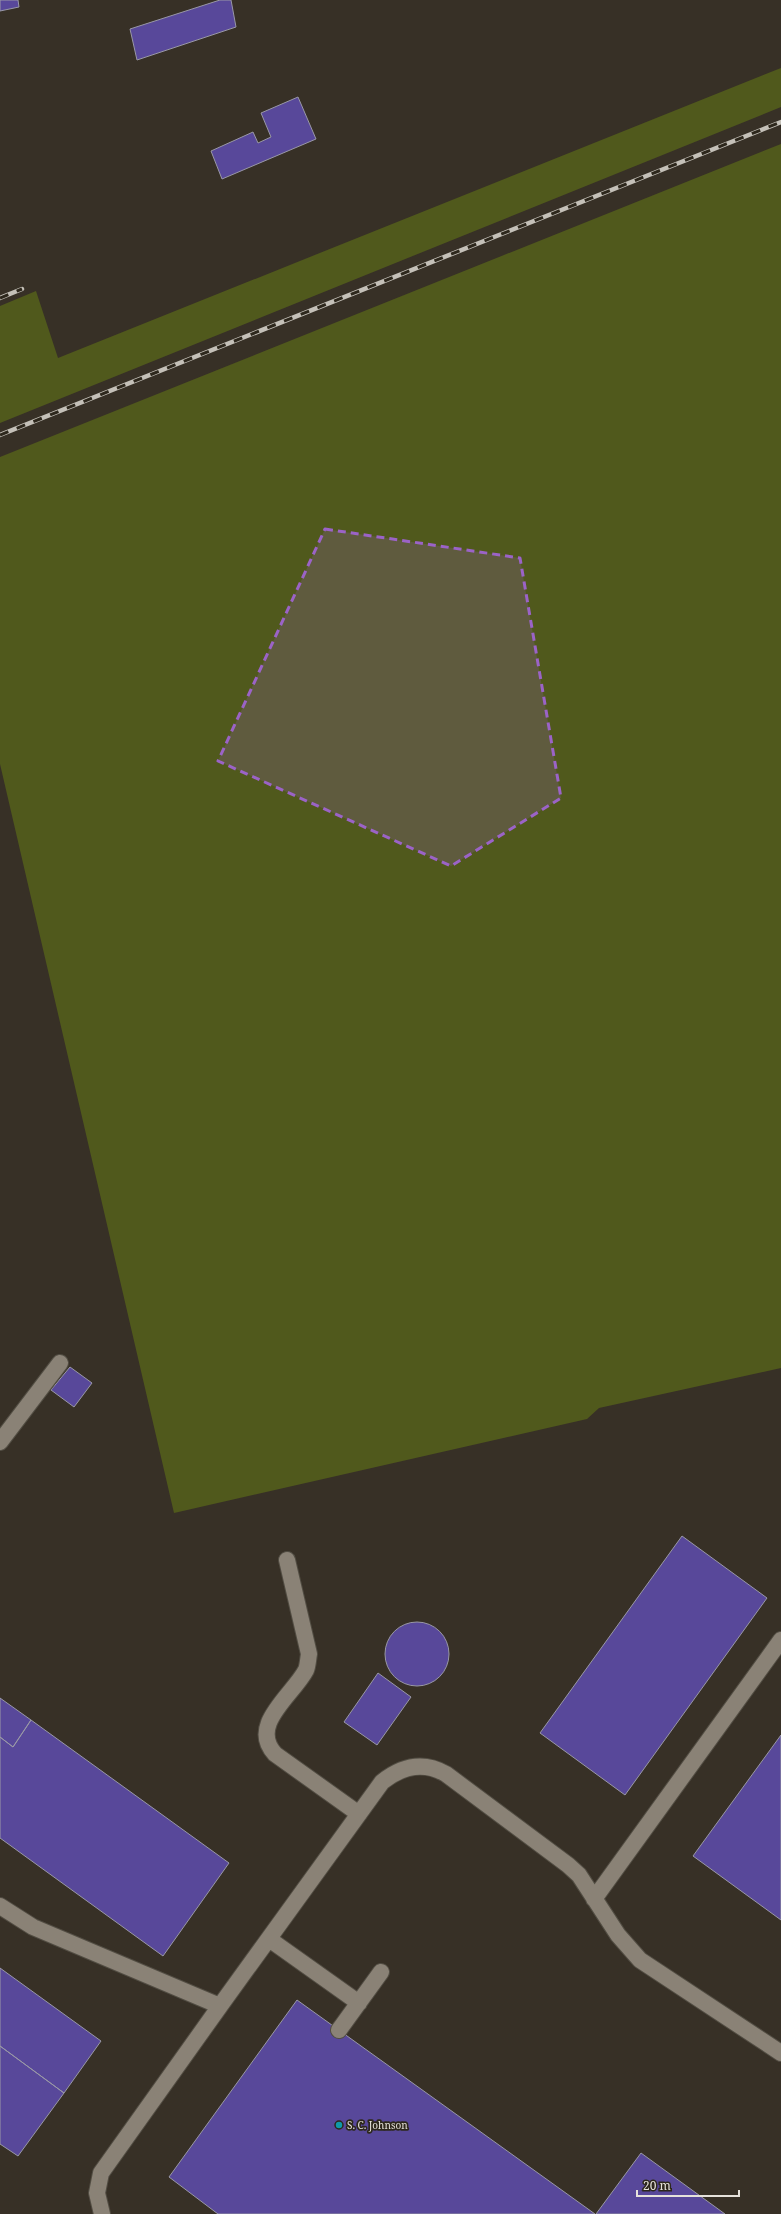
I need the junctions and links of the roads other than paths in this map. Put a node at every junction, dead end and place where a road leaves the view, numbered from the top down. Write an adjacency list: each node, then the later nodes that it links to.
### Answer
1 (60, 1364): 2 (lane)
2 (0, 1442)
3 (287, 1560): 5 (lane)
4 (781, 1640): 6 (lane)
5 (359, 1814): 6 (lane); 8 (lane)
6 (594, 1899): 13 (lane)
7 (0, 1906): 11 (lane)
8 (269, 1939): 10 (lane); 11 (lane)
9 (381, 1972): 10 (lane)
10 (359, 2003): 12 (lane)
11 (220, 2006): 14 (lane)
12 (339, 2030)
13 (781, 2054)
14 (102, 2214)

